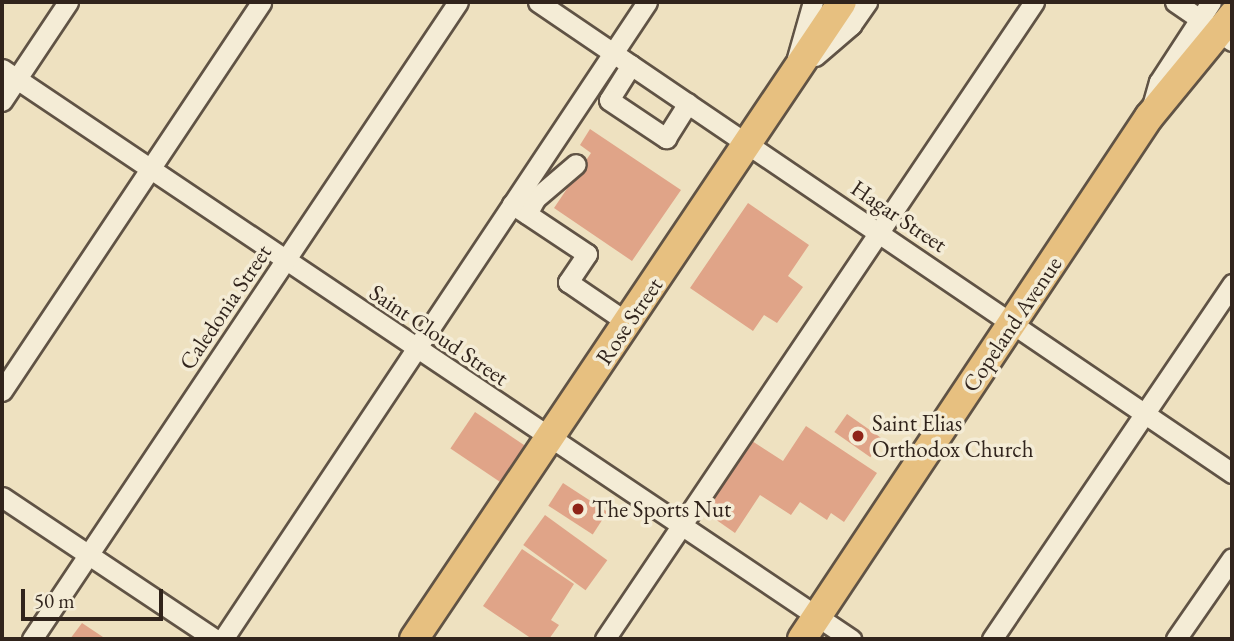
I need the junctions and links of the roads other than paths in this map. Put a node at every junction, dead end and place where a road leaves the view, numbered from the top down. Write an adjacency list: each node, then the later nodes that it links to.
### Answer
1 (68, 2): 14 (street)
2 (261, 2): 22 (street)
3 (458, 2): 25 (street, Caledonia Street)
4 (538, 2): 12 (street, Hagar Street)
5 (647, 2): 12 (street)
6 (867, 2): 15 (street)
7 (1034, 2): 24 (street)
8 (1175, 2): 11 (street)
9 (1211, 2): 11 (street)
10 (828, 8): 15 (highway, Rose Street)
11 (1220, 26): 28 (highway, Copeland Avenue)
12 (612, 53): 13 (street, Hagar Street); 16 (street)
13 (631, 65): 17 (street); 19 (street, Hagar Street)
14 (9, 74): 18 (street); 22 (street, Saint Cloud Street)
15 (793, 75): 20 (highway, Rose Street)
16 (589, 88): 17 (street); 23 (street)
17 (609, 100): 19 (street)
18 (2, 101)
19 (688, 103): 20 (street, Hagar Street)
20 (748, 143): 24 (street, Hagar Street); 27 (highway, Rose Street)
21 (576, 164): 23 (street)
22 (148, 169): 25 (street, Saint Cloud Street); 30 (street)
23 (519, 209): 27 (street); 29 (street)
24 (879, 233): 28 (street, Hagar Street); 35 (street)
25 (285, 261): 29 (street, Saint Cloud Street); 36 (street, Caledonia Street)
26 (1232, 285): 31 (street)
27 (628, 323): 32 (highway, Rose Street)
28 (1013, 323): 31 (street, Hagar Street); 38 (highway, Copeland Avenue)
29 (414, 347): 32 (street, Saint Cloud Street); 41 (street)
30 (2, 391)
31 (1143, 412): 33 (street, Hagar Street); 45 (street)
32 (550, 439): 35 (street, Saint Cloud Street); 42 (highway, Rose Street)
33 (1232, 473)
34 (2, 497): 36 (street)
35 (682, 526): 38 (street, Saint Cloud Street); 43 (street)
36 (88, 555): 39 (street, Caledonia Street); 40 (street)
37 (1232, 558): 46 (street)
38 (809, 628): 44 (street, Saint Cloud Street)
39 (32, 639)
40 (215, 639)
41 (223, 639)
42 (414, 639)
43 (605, 639)
44 (851, 639)
45 (992, 639)
46 (1176, 639)

